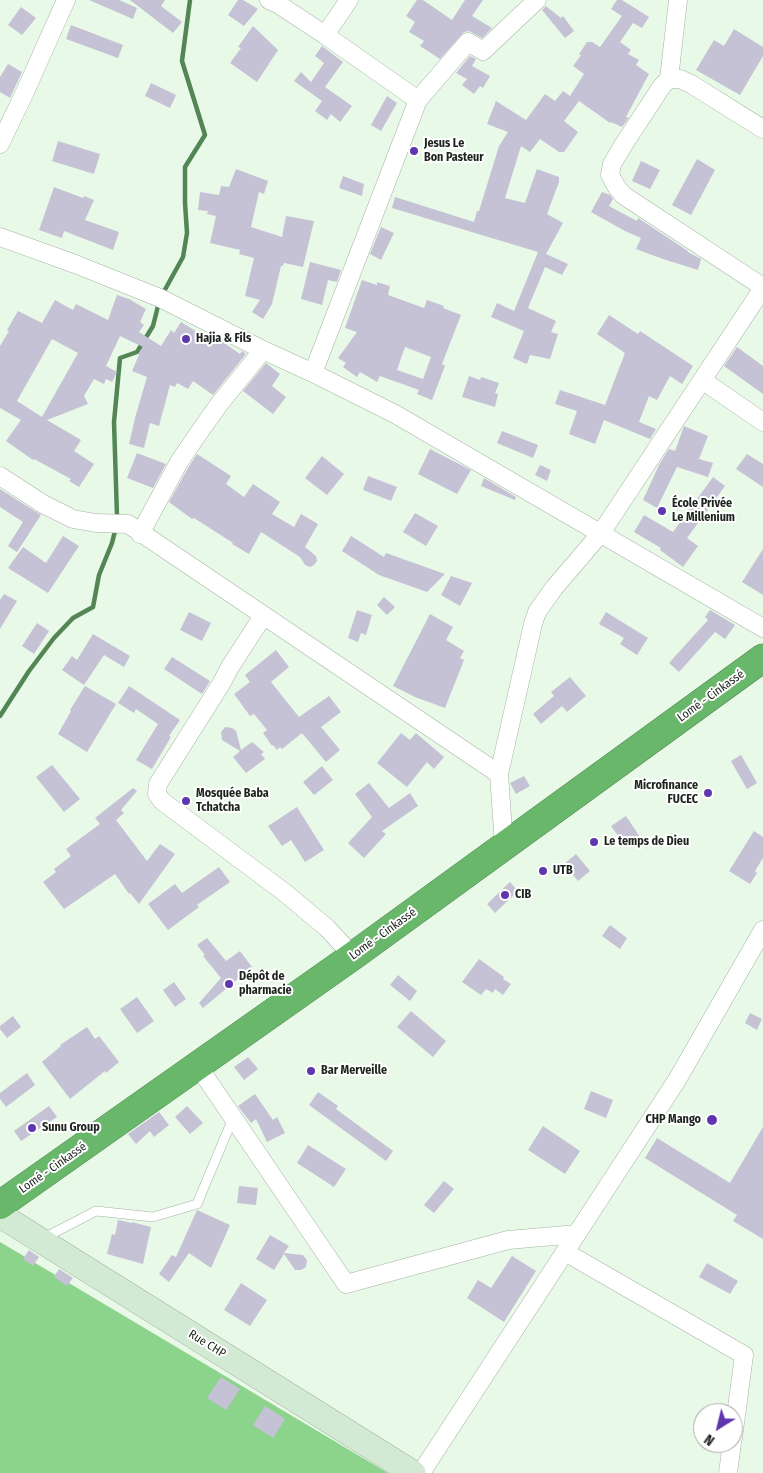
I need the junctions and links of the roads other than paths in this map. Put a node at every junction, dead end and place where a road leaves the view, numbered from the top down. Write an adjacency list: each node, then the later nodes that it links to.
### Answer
1 (66, 0): 10 (street)
2 (269, 0): 6 (street)
3 (349, 0): 6 (street)
4 (537, 0): 8 (street)
5 (678, 0): 7 (street)
6 (325, 35): 8 (street)
7 (669, 80): 9 (street); 12 (street)
8 (418, 100): 14 (street)
9 (763, 129)
10 (0, 144)
11 (0, 237): 13 (street)
12 (763, 287): 15 (street)
13 (263, 350): 14 (street); 19 (street)
14 (313, 373): 18 (street)
15 (702, 380): 16 (street); 18 (street)
16 (763, 422)
17 (0, 476): 19 (street)
18 (601, 533): 21 (street); 23 (street)
19 (140, 534): 20 (street)
20 (263, 616): 23 (street); 26 (street)
21 (763, 628)
22 (763, 658): 24 (highway, Lomé - Cinkassé)
23 (499, 774): 24 (street)
24 (504, 846): 26 (highway, Lomé - Cinkassé)
25 (763, 930): 31 (street)
26 (353, 956): 27 (highway, Lomé - Cinkassé)
27 (198, 1066): 28 (street); 29 (highway, Lomé - Cinkassé)
28 (233, 1118): 31 (street); 32 (lane)
29 (0, 1205)
30 (0, 1215): 32 (street, Rue CHP)
31 (577, 1234): 33 (street)
32 (40, 1240): 36 (street, Rue CHP)
33 (565, 1252): 34 (street); 37 (street)
34 (738, 1403)
35 (731, 1453): 38 (street)
36 (413, 1473)
37 (421, 1473)
38 (728, 1473)

